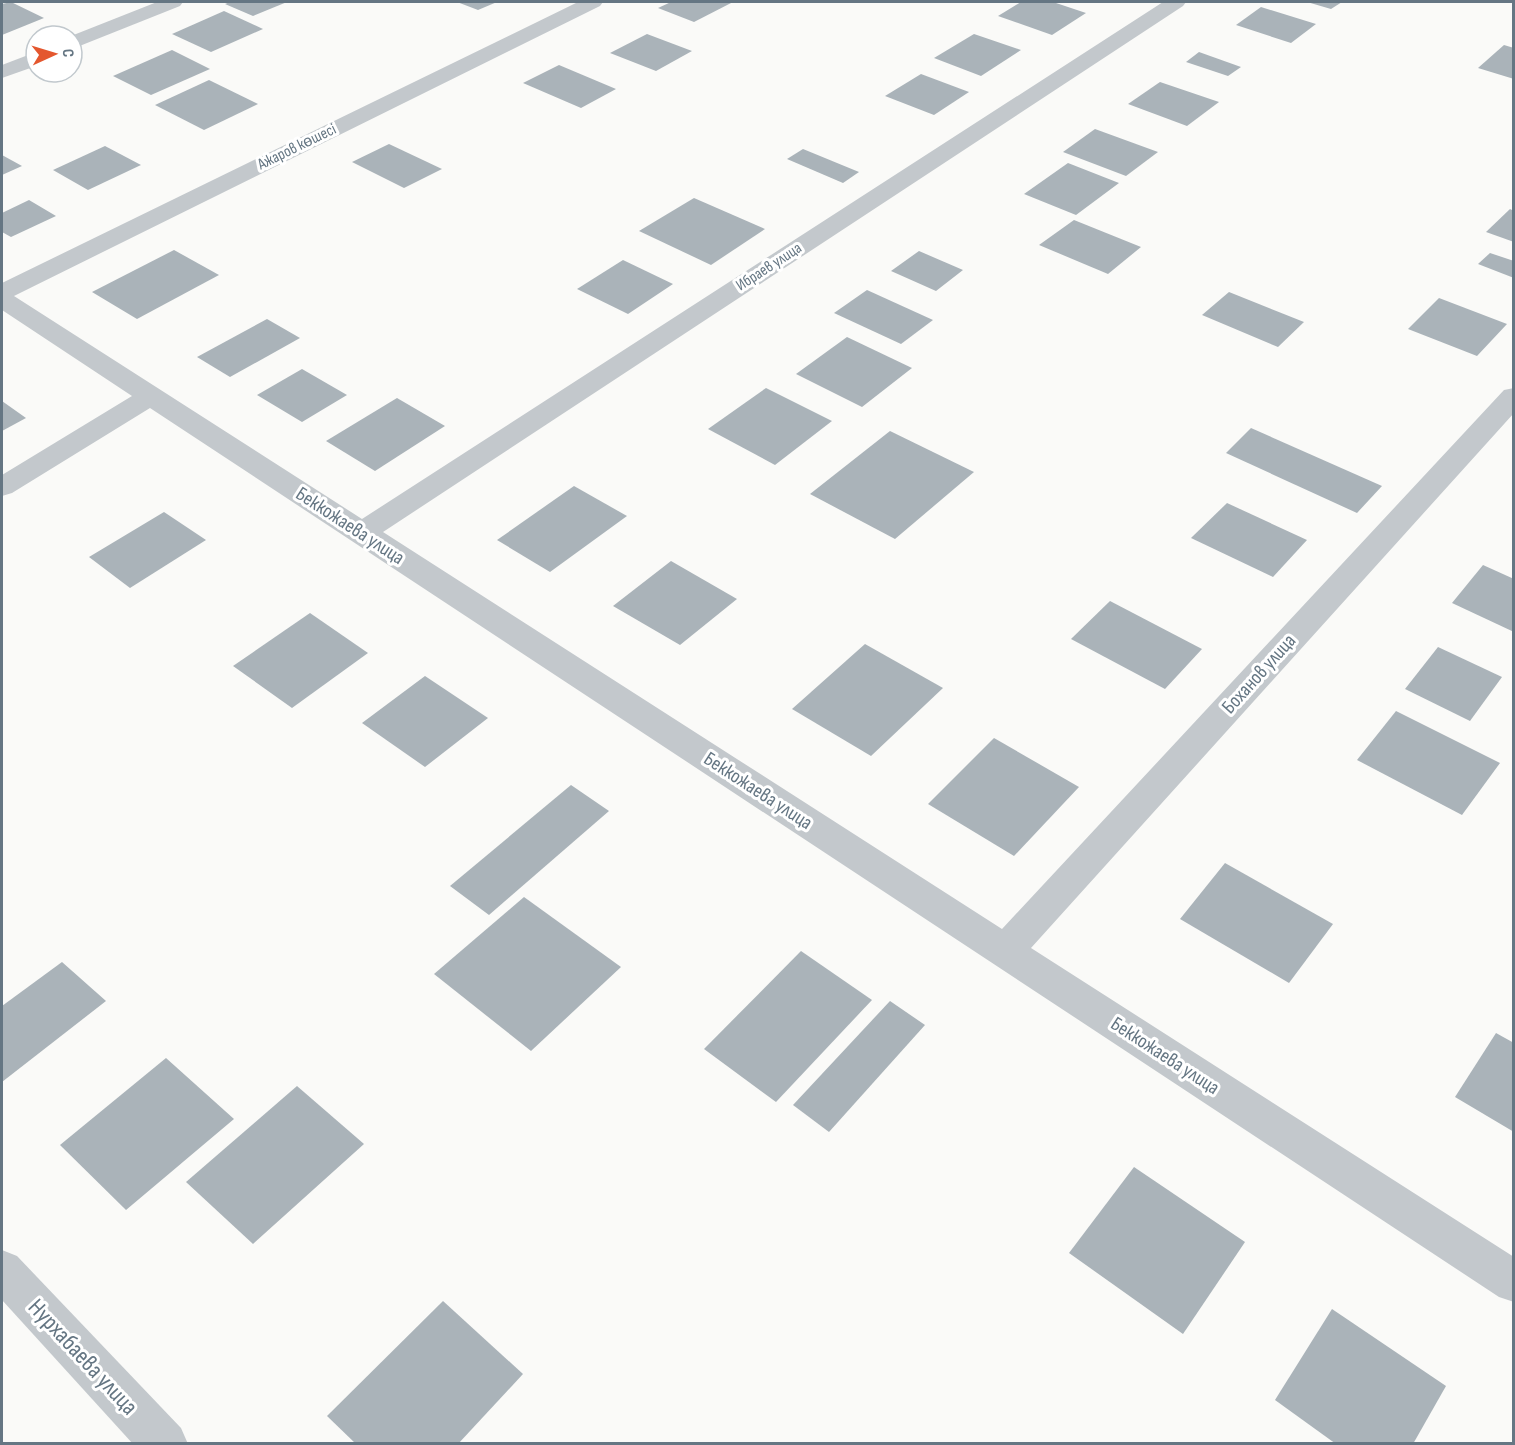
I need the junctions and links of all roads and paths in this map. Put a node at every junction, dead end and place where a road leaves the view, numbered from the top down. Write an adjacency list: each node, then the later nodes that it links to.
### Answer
1 (173, 2): 4 (street)
2 (593, 2): 7 (street, Ажаров көшесі)
3 (1176, 2): 12 (street, Ибраев улица)
4 (84, 38)
5 (24, 63): 6 (street)
6 (2, 72)
7 (2, 292)
8 (2, 299): 9 (street, Беккожаева улица)
9 (151, 396): 11 (street); 12 (street, Беккожаева улица)
10 (1514, 396): 13 (street, Боханов улица)
11 (2, 487)
12 (361, 533): 13 (street, Беккожаева улица)
13 (1005, 951): 15 (street, Беккожаева улица)
14 (2, 1270): 16 (street, Нурхабаева улица)
15 (1514, 1282)
16 (165, 1443)

